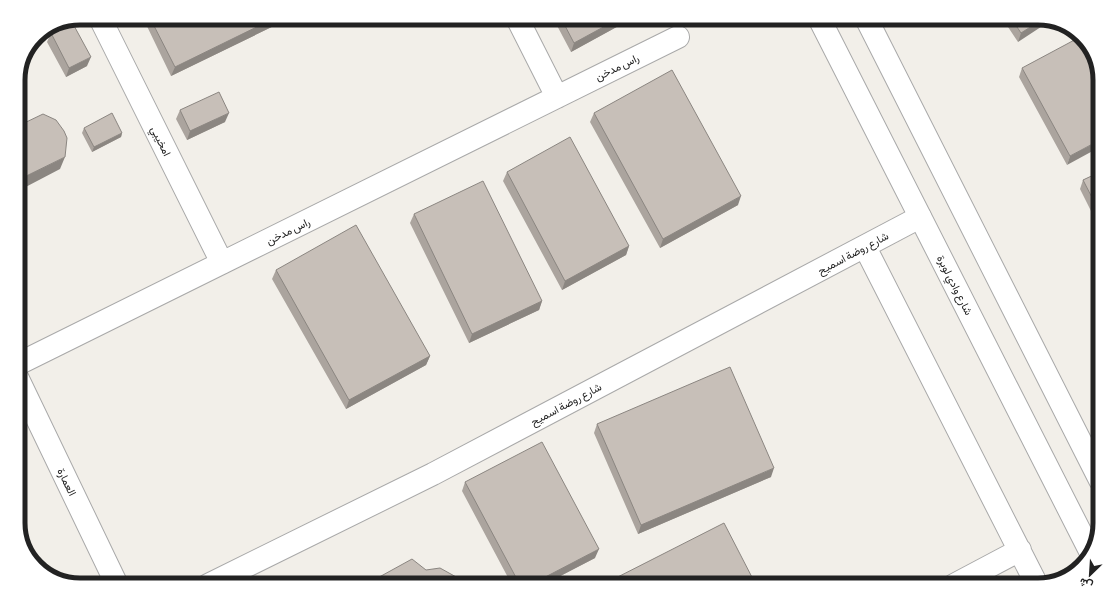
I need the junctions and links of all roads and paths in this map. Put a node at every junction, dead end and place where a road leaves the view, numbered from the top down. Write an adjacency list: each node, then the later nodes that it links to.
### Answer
1 (103, 25): 9 (street, امخيبي)
2 (521, 25): 6 (street)
3 (824, 25): 7 (street, شارع وادي لوبرة)
4 (870, 25): 12 (street)
5 (678, 38): 6 (street, راس مدخن)
6 (557, 97): 9 (street, راس مدخن)
7 (920, 217): 8 (street, شارع روضة اسميح); 13 (street, شارع وادي لوبرة)
8 (865, 248): 14 (street); 16 (street, شارع روضة اسميح)
9 (222, 263): 10 (street, راس مدخن)
10 (25, 361)
11 (25, 394): 15 (street, العمارة)
12 (1093, 466)
13 (1087, 546)
14 (1020, 550): 17 (street); 18 (street)
15 (114, 578)
16 (222, 578)
17 (967, 578)
18 (1034, 578)

